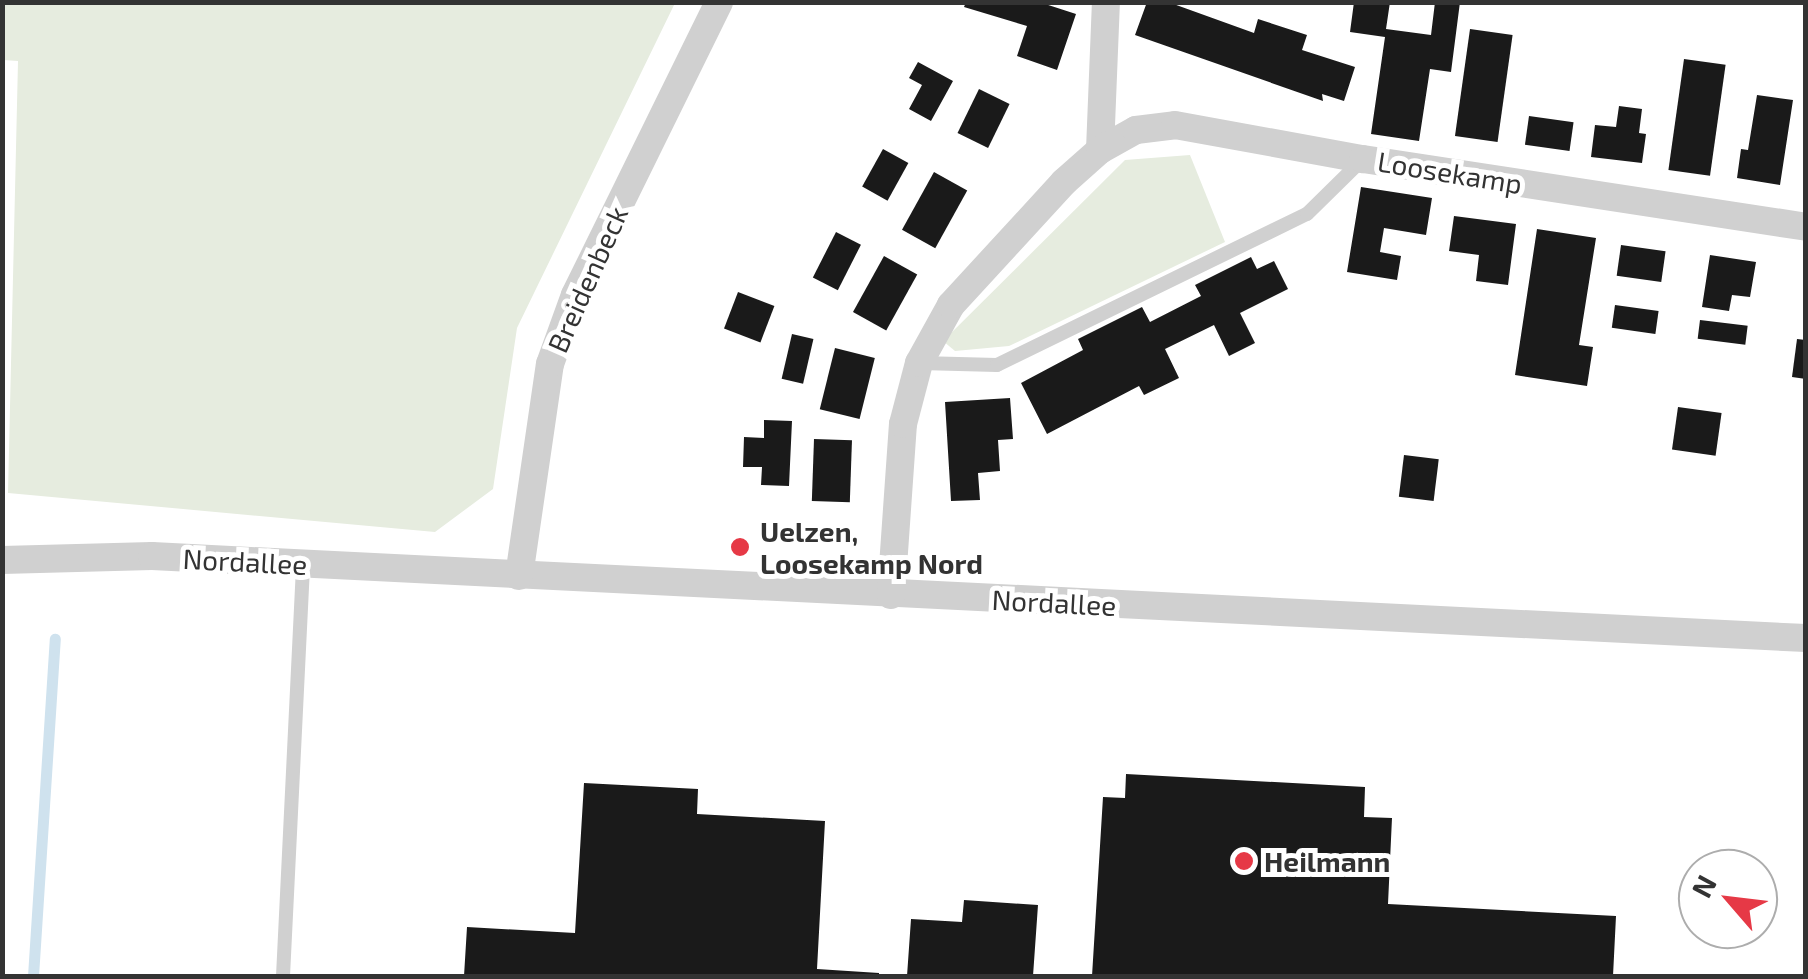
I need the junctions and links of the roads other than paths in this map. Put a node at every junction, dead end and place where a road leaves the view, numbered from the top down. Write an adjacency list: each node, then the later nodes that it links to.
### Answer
1 (719, 2): 9 (street, Breidenbeck)
2 (1106, 2): 3 (street)
3 (1100, 150): 4 (street, Loosekamp); 6 (street, Loosekamp)
4 (1364, 159): 5 (street, Loosekamp); 6 (lane)
5 (1806, 227)
6 (919, 363): 10 (street, Loosekamp)
7 (2, 560): 8 (street, Nordallee)
8 (303, 564): 9 (street, Nordallee); 12 (lane)
9 (519, 576): 10 (street, Nordallee)
10 (891, 595): 11 (street, Nordallee)
11 (1806, 638)
12 (284, 976)

